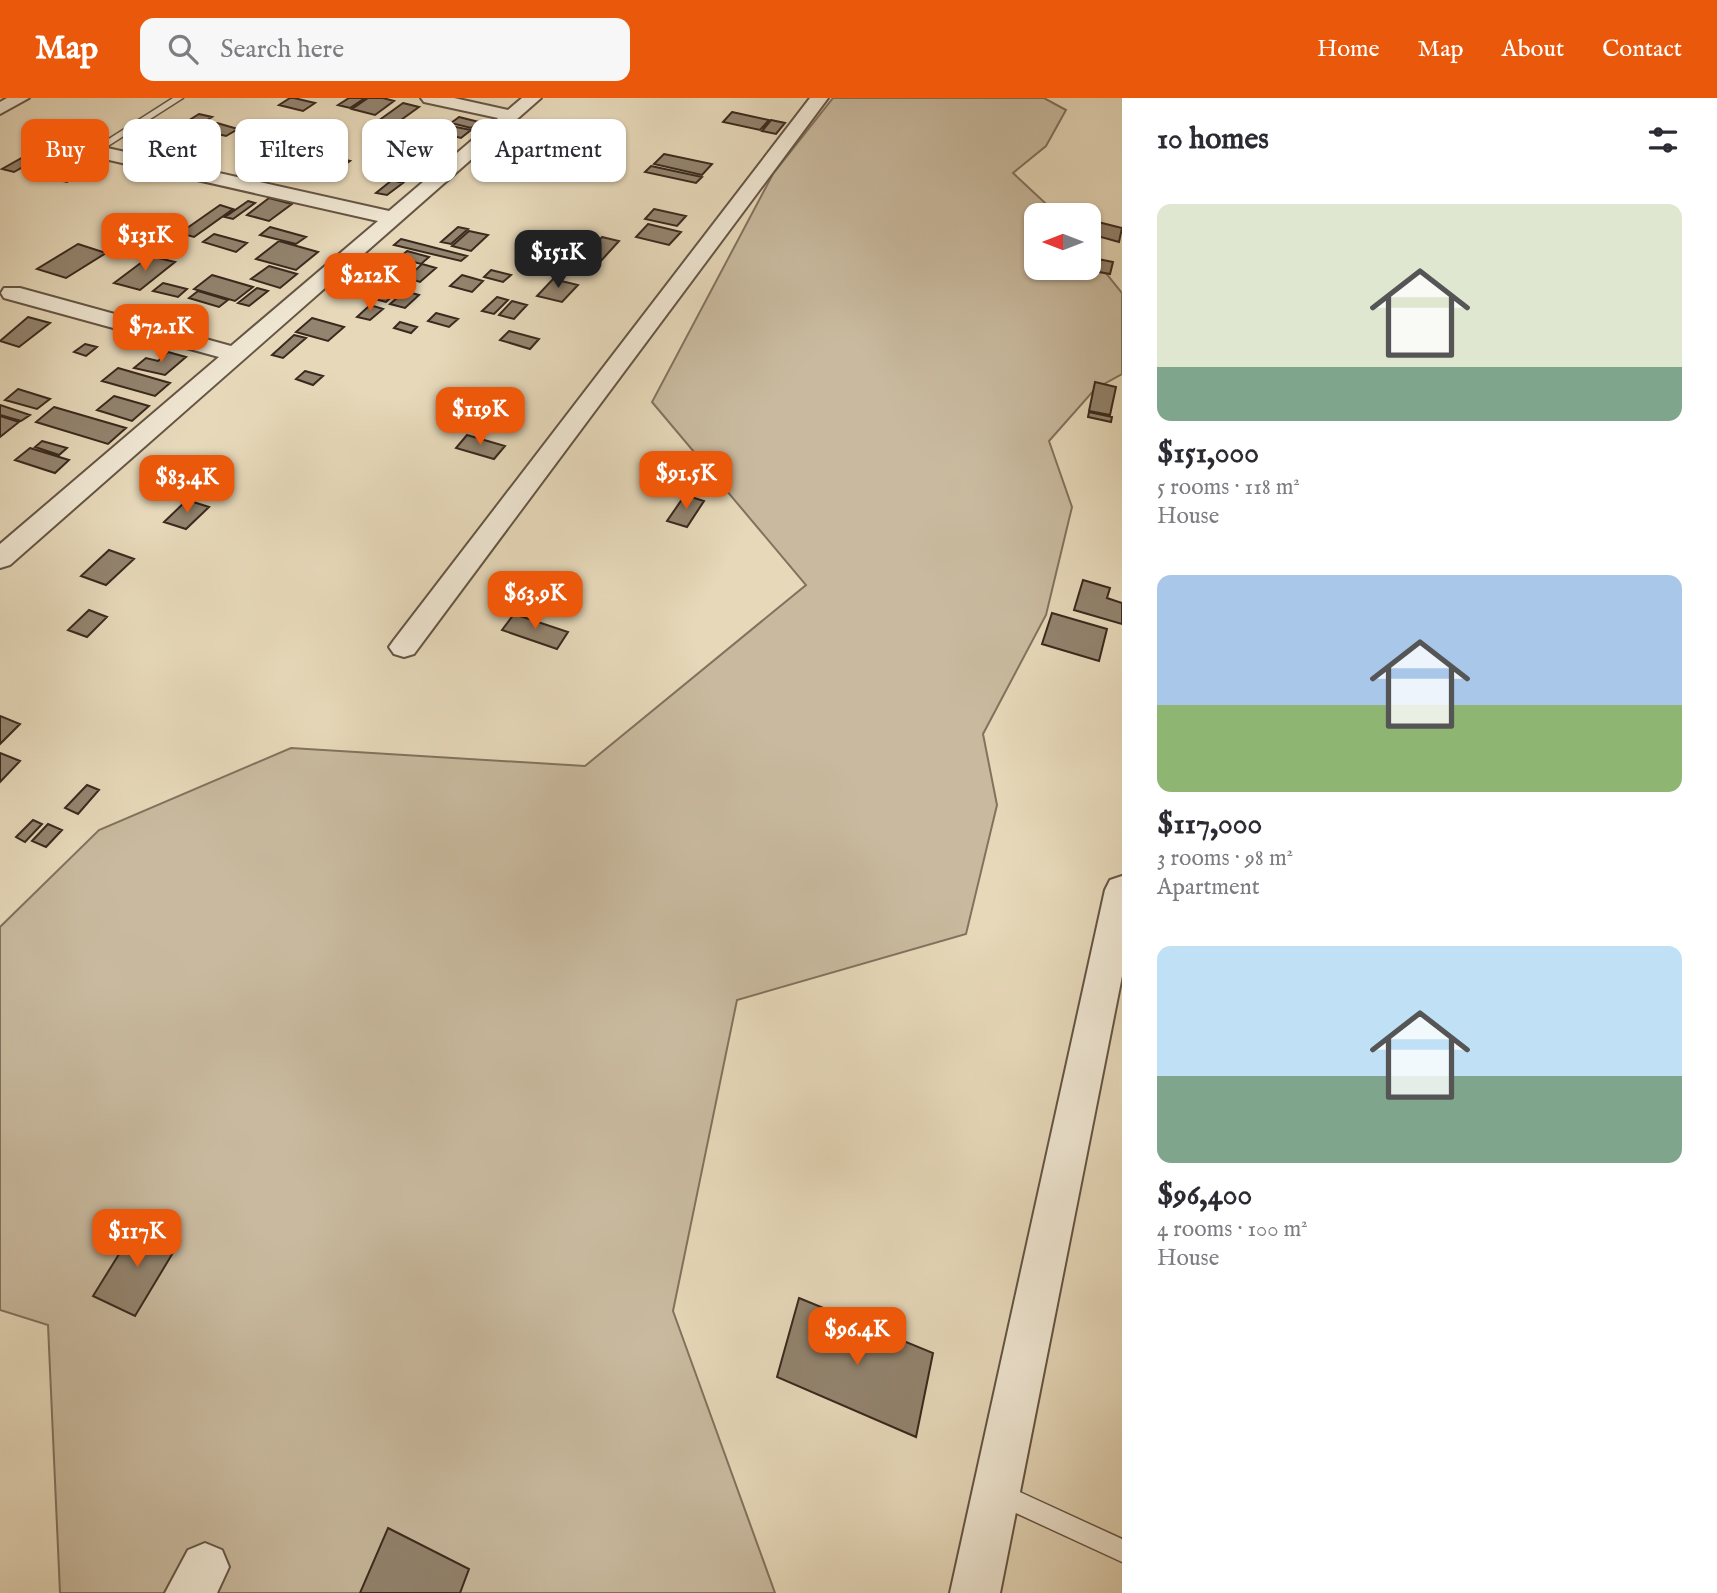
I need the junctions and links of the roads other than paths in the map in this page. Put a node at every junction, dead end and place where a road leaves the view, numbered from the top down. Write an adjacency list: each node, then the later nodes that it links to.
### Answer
1 (178, 98): 6 (lane)
2 (430, 98): 5 (street)
3 (532, 98): 5 (street)
4 (819, 98): 14 (street)
5 (512, 116): 8 (street)
6 (109, 142)
7 (109, 154): 8 (street)
8 (393, 218): 10 (street)
9 (12, 293): 10 (street)
10 (234, 355): 12 (street)
11 (0, 526): 12 (street)
12 (27, 535): 13 (street)
13 (0, 559)
14 (404, 647)
15 (1122, 890): 16 (street)
16 (1110, 1018): 17 (street)
17 (998, 1493): 18 (lane); 19 (street)
18 (1122, 1551)
19 (975, 1593)

